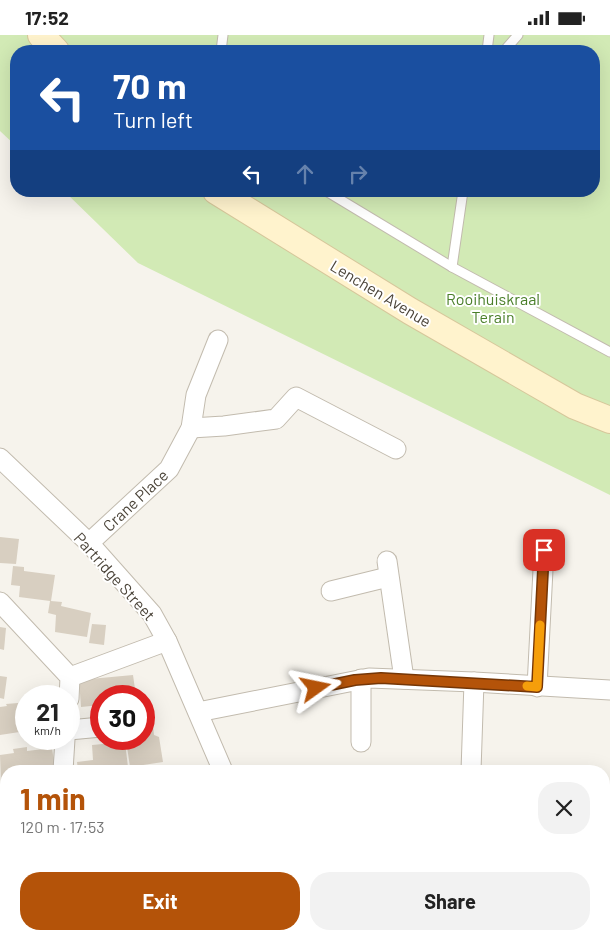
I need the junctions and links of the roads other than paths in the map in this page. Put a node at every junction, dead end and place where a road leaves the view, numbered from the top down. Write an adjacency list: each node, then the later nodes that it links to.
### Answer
1 (41, 35): 3 (main road)
2 (518, 35): 4 (lane)
3 (50, 45)
4 (509, 45)
5 (226, 197): 11 (main road, Lenchen Avenue)
6 (336, 197): 8 (lane)
7 (462, 197): 8 (lane)
8 (452, 267): 10 (lane)
9 (218, 340): 13 (street, Crane Place)
10 (610, 352)
11 (576, 406): 12 (main road, Lenchen Avenue); 14 (main road, Lenchen Avenue)
12 (610, 420)
13 (191, 428): 15 (street); 17 (street, Crane Place)
14 (610, 433)
15 (396, 449)
16 (0, 458): 17 (street, Partridge Street)
17 (89, 543): 21 (street, Partridge Street)
18 (544, 550): 27 (street)
19 (331, 591): 24 (street)
20 (0, 602): 22 (street)
21 (168, 641): 22 (street); 29 (street, Partridge Street)
22 (70, 677): 26 (street)
23 (361, 679): 24 (street); 29 (street); 30 (street)
24 (404, 679): 25 (street)
25 (474, 682): 27 (street); 34 (street)
26 (70, 685)
27 (537, 687): 28 (street)
28 (610, 690)
29 (198, 711): 33 (street, Partridge Street)
30 (361, 742)
31 (64, 750): 32 (street)
32 (63, 765)
33 (221, 765)
34 (471, 765)

